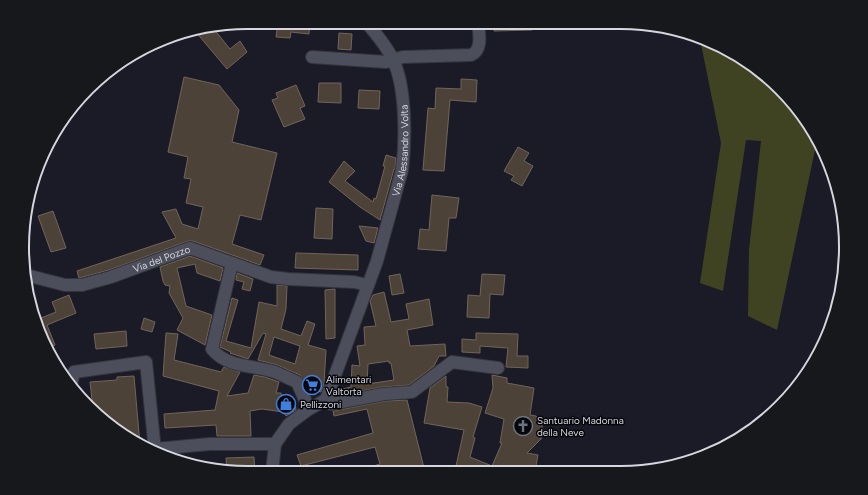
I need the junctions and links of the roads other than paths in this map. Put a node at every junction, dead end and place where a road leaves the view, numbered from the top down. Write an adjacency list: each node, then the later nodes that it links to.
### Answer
1 (372, 29): 4 (street, Via Alessandro Volta)
2 (478, 29): 4 (street)
3 (312, 57): 4 (street)
4 (393, 59): 7 (street, Via Alessandro Volta)
5 (232, 263): 6 (street, Via del Pozzo); 7 (street, Via del Pozzo); 11 (street)
6 (31, 276)
7 (368, 284): 10 (street, Via Alessandro Volta)
8 (498, 368): 10 (street)
9 (72, 379): 13 (street)
10 (324, 401): 11 (street)
11 (309, 409): 12 (street)
12 (275, 444): 14 (street); 15 (street)
13 (154, 445)
14 (164, 449)
15 (273, 466)

